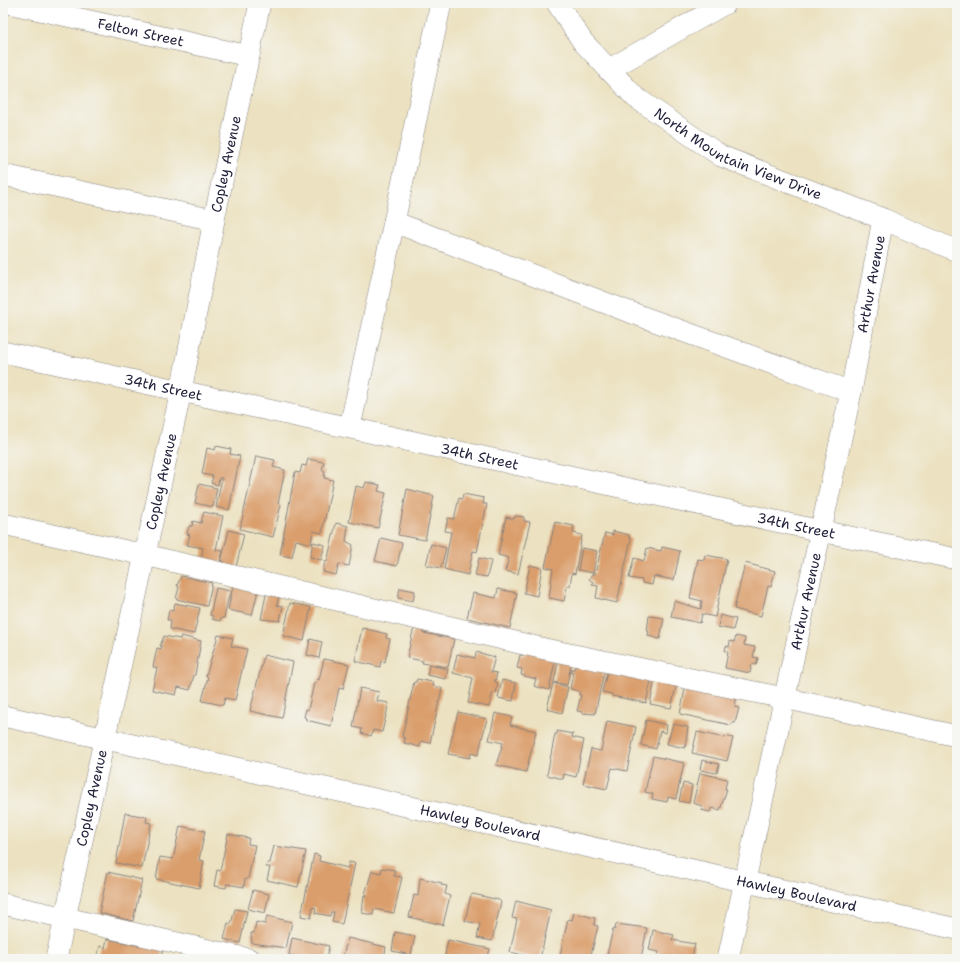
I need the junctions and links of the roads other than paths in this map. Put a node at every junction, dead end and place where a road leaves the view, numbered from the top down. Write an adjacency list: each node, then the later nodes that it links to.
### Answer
1 (8, 3): 6 (street, Felton Street)
2 (260, 3): 6 (street, Copley Avenue)
3 (441, 3): 11 (street)
4 (557, 3): 7 (street, North Mountain View Drive)
5 (726, 3): 7 (street)
6 (249, 56): 10 (street, Copley Avenue)
7 (608, 70): 9 (street, North Mountain View Drive)
8 (3, 175): 10 (street)
9 (883, 219): 12 (street, North Mountain View Drive); 15 (street, Arthur Avenue)
10 (214, 220): 14 (street, Copley Avenue)
11 (394, 222): 15 (street); 16 (street)
12 (957, 251)
13 (3, 352): 14 (street, 34th Street)
14 (181, 391): 16 (street, 34th Street); 19 (street, Copley Avenue)
15 (851, 392): 18 (street, Arthur Avenue)
16 (350, 427): 18 (street, 34th Street)
17 (3, 524): 19 (street)
18 (821, 531): 20 (street, 34th Street); 21 (street, Arthur Avenue)
19 (145, 555): 21 (street); 24 (street, Copley Avenue)
20 (957, 559)
21 (784, 698): 23 (street); 25 (street, Arthur Avenue)
22 (3, 716): 24 (street, Hawley Boulevard)
23 (957, 736)
24 (106, 739): 25 (street, Hawley Boulevard); 27 (street, Copley Avenue)
25 (745, 881): 28 (street, Hawley Boulevard); 31 (street, Arthur Avenue)
26 (3, 904): 27 (street)
27 (65, 918): 29 (street, Copley Avenue); 30 (street)
28 (957, 929)
29 (56, 959)
30 (250, 959)
31 (728, 959)

